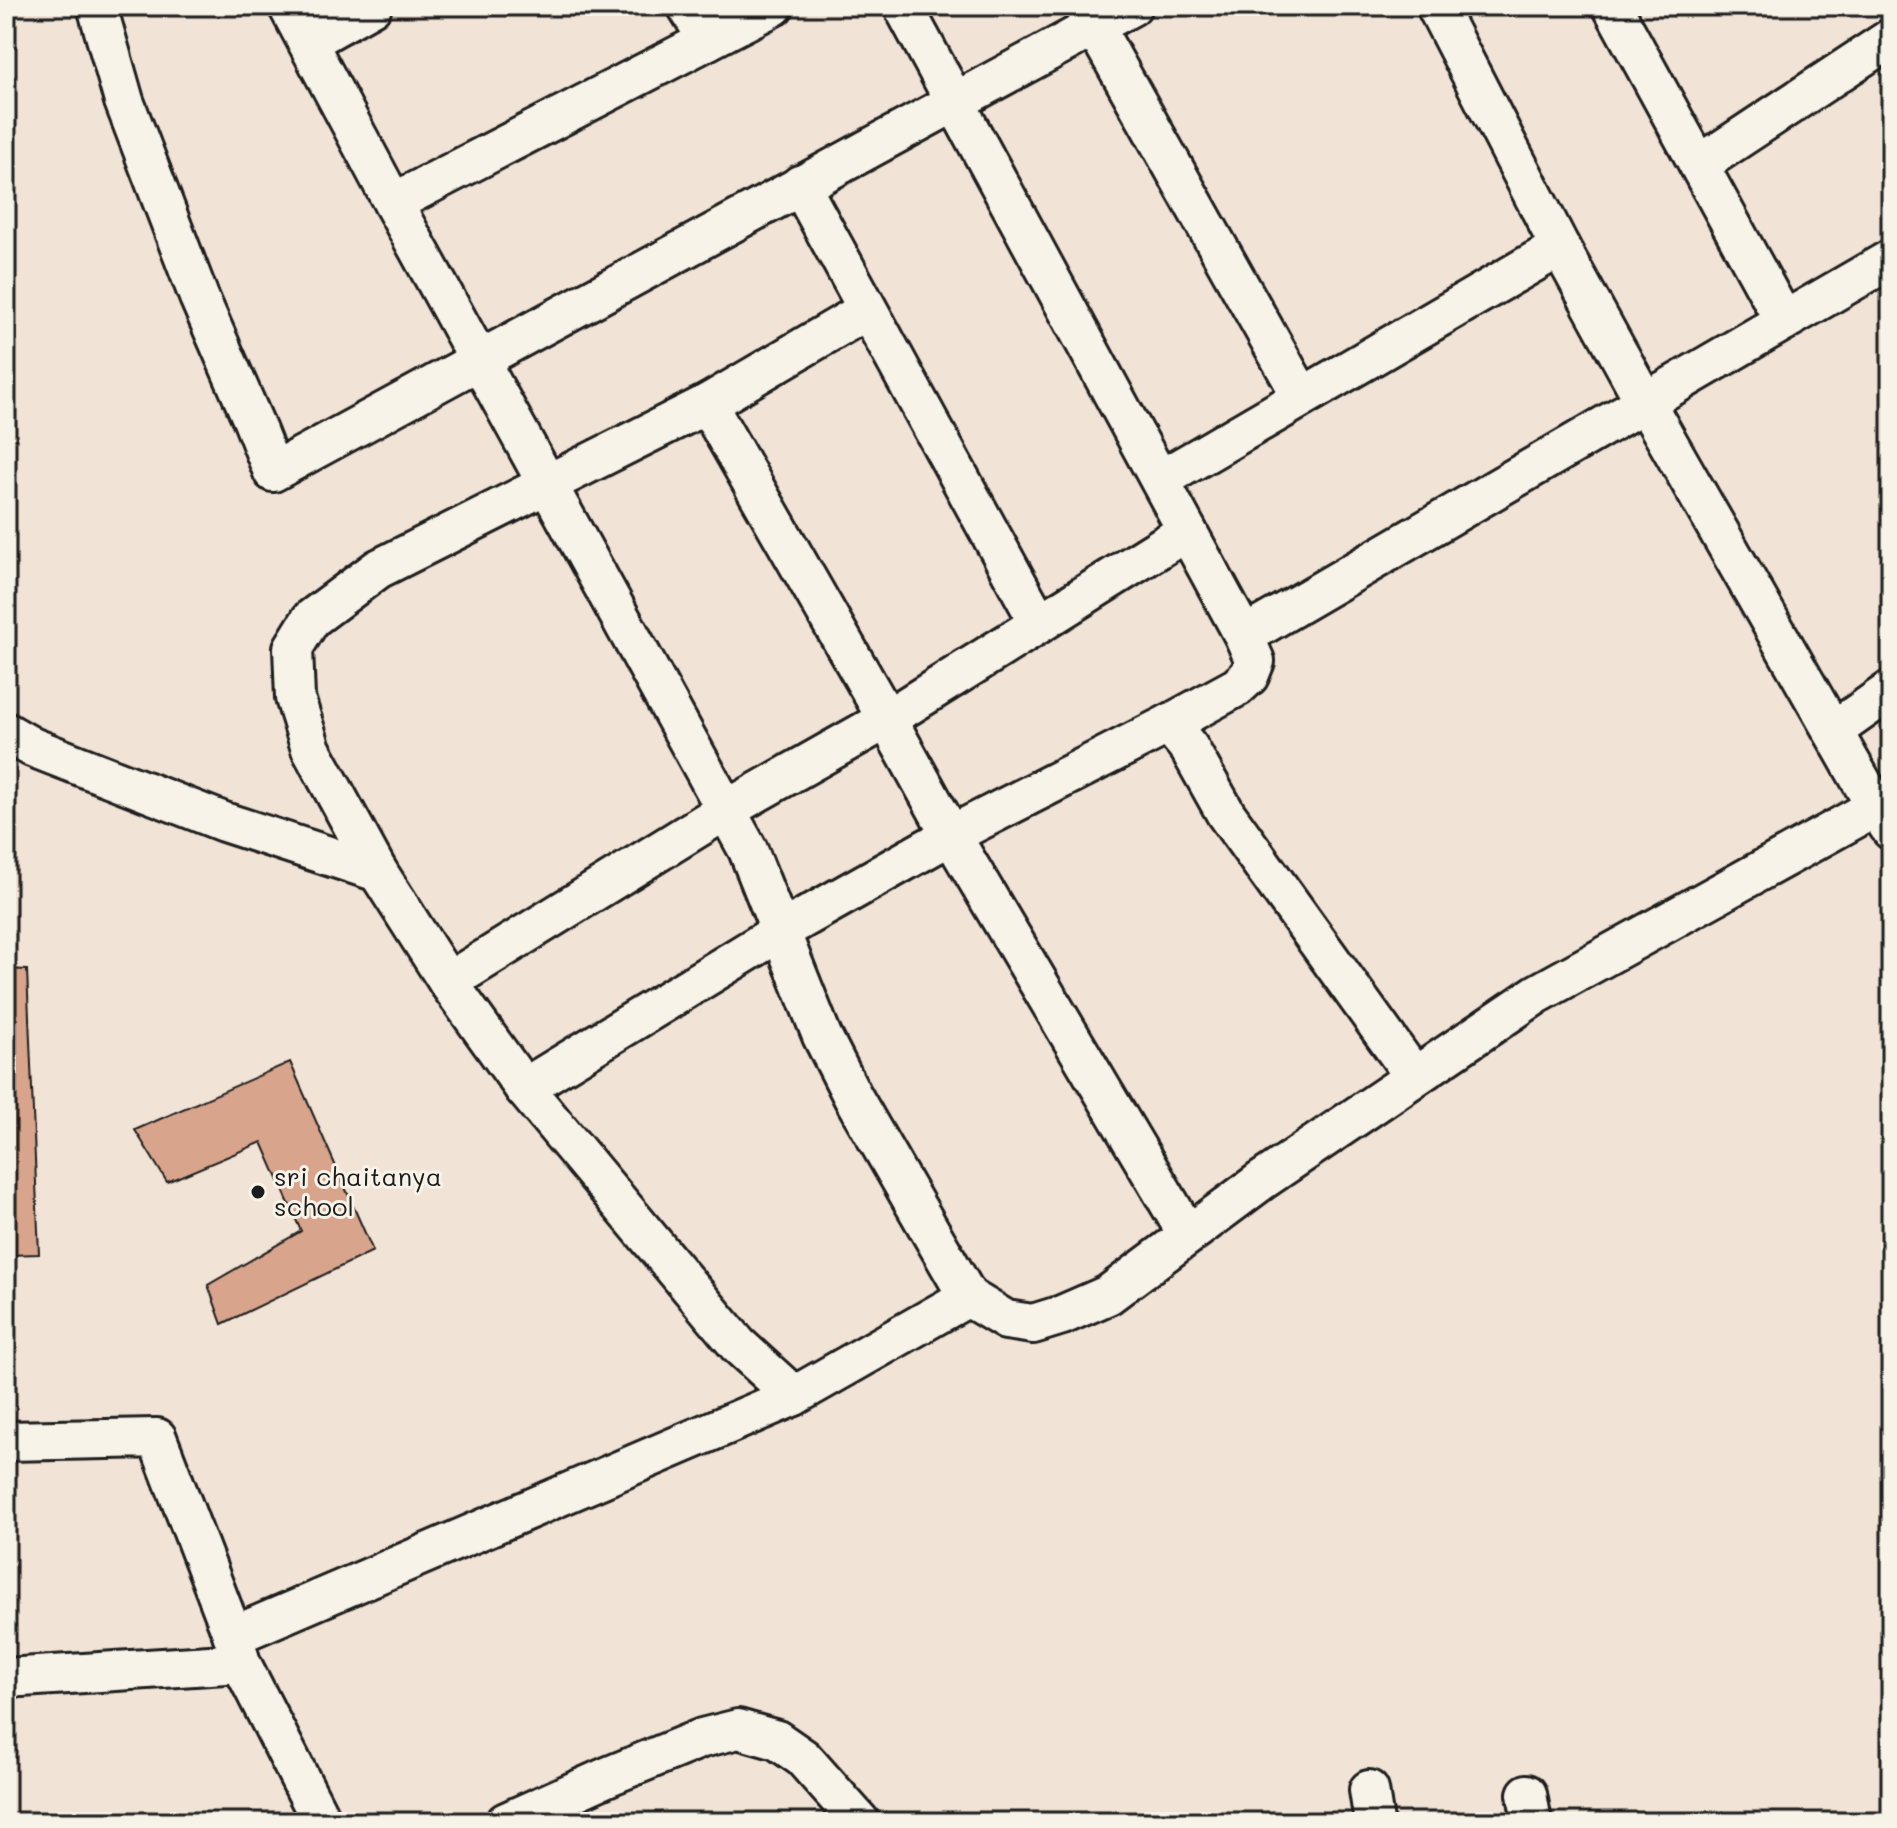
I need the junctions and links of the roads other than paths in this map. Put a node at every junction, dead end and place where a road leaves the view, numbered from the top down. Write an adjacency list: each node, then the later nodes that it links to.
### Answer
1 (97, 6): 24 (street)
2 (288, 6): 15 (street)
3 (372, 6): 15 (street)
4 (687, 6): 14 (street)
5 (774, 6): 14 (street)
6 (903, 6): 16 (street)
7 (1132, 6): 11 (street)
8 (1436, 6): 20 (street)
9 (1612, 6): 17 (street)
10 (1882, 6): 12 (street)
11 (1089, 16): 16 (street); 25 (street)
12 (1891, 21)
13 (1891, 38): 17 (street)
14 (708, 40): 19 (street)
15 (308, 42): 19 (street)
16 (954, 101): 18 (street); 28 (street)
17 (1699, 165): 23 (street)
18 (800, 185): 22 (street); 24 (street)
19 (393, 203): 24 (street)
20 (1560, 247): 25 (street); 26 (street)
21 (1891, 259): 23 (street)
22 (867, 310): 27 (street); 31 (street)
23 (1784, 321): 26 (street)
24 (479, 359): 29 (street)
25 (1302, 397): 28 (street)
26 (1645, 402): 32 (street); 36 (street)
27 (707, 404): 29 (street); 34 (street)
28 (1160, 480): 30 (street)
29 (547, 484): 38 (street); 41 (street)
30 (1187, 531): 31 (street); 32 (street)
31 (1039, 623): 34 (street)
32 (1244, 636): 35 (street)
33 (1891, 690): 36 (street)
34 (887, 719): 38 (street); 40 (street)
35 (1169, 724): 40 (street); 44 (street)
36 (1833, 731): 39 (street)
37 (6, 732): 41 (street)
38 (726, 810): 42 (street); 43 (street)
39 (1883, 818): 44 (street)
40 (951, 835): 42 (street); 46 (street)
41 (378, 872): 43 (street)
42 (781, 931): 45 (street); 47 (street)
43 (448, 982): 45 (street)
44 (1414, 1076): 46 (street)
45 (524, 1088): 48 (street)
46 (1188, 1235): 47 (street)
47 (968, 1297): 48 (street)
48 (794, 1396): 50 (street)
49 (6, 1441): 50 (street)
50 (237, 1650): 51 (street); 52 (street)
51 (6, 1678)
52 (322, 1822)
53 (506, 1822): 54 (street)
54 (860, 1822)

